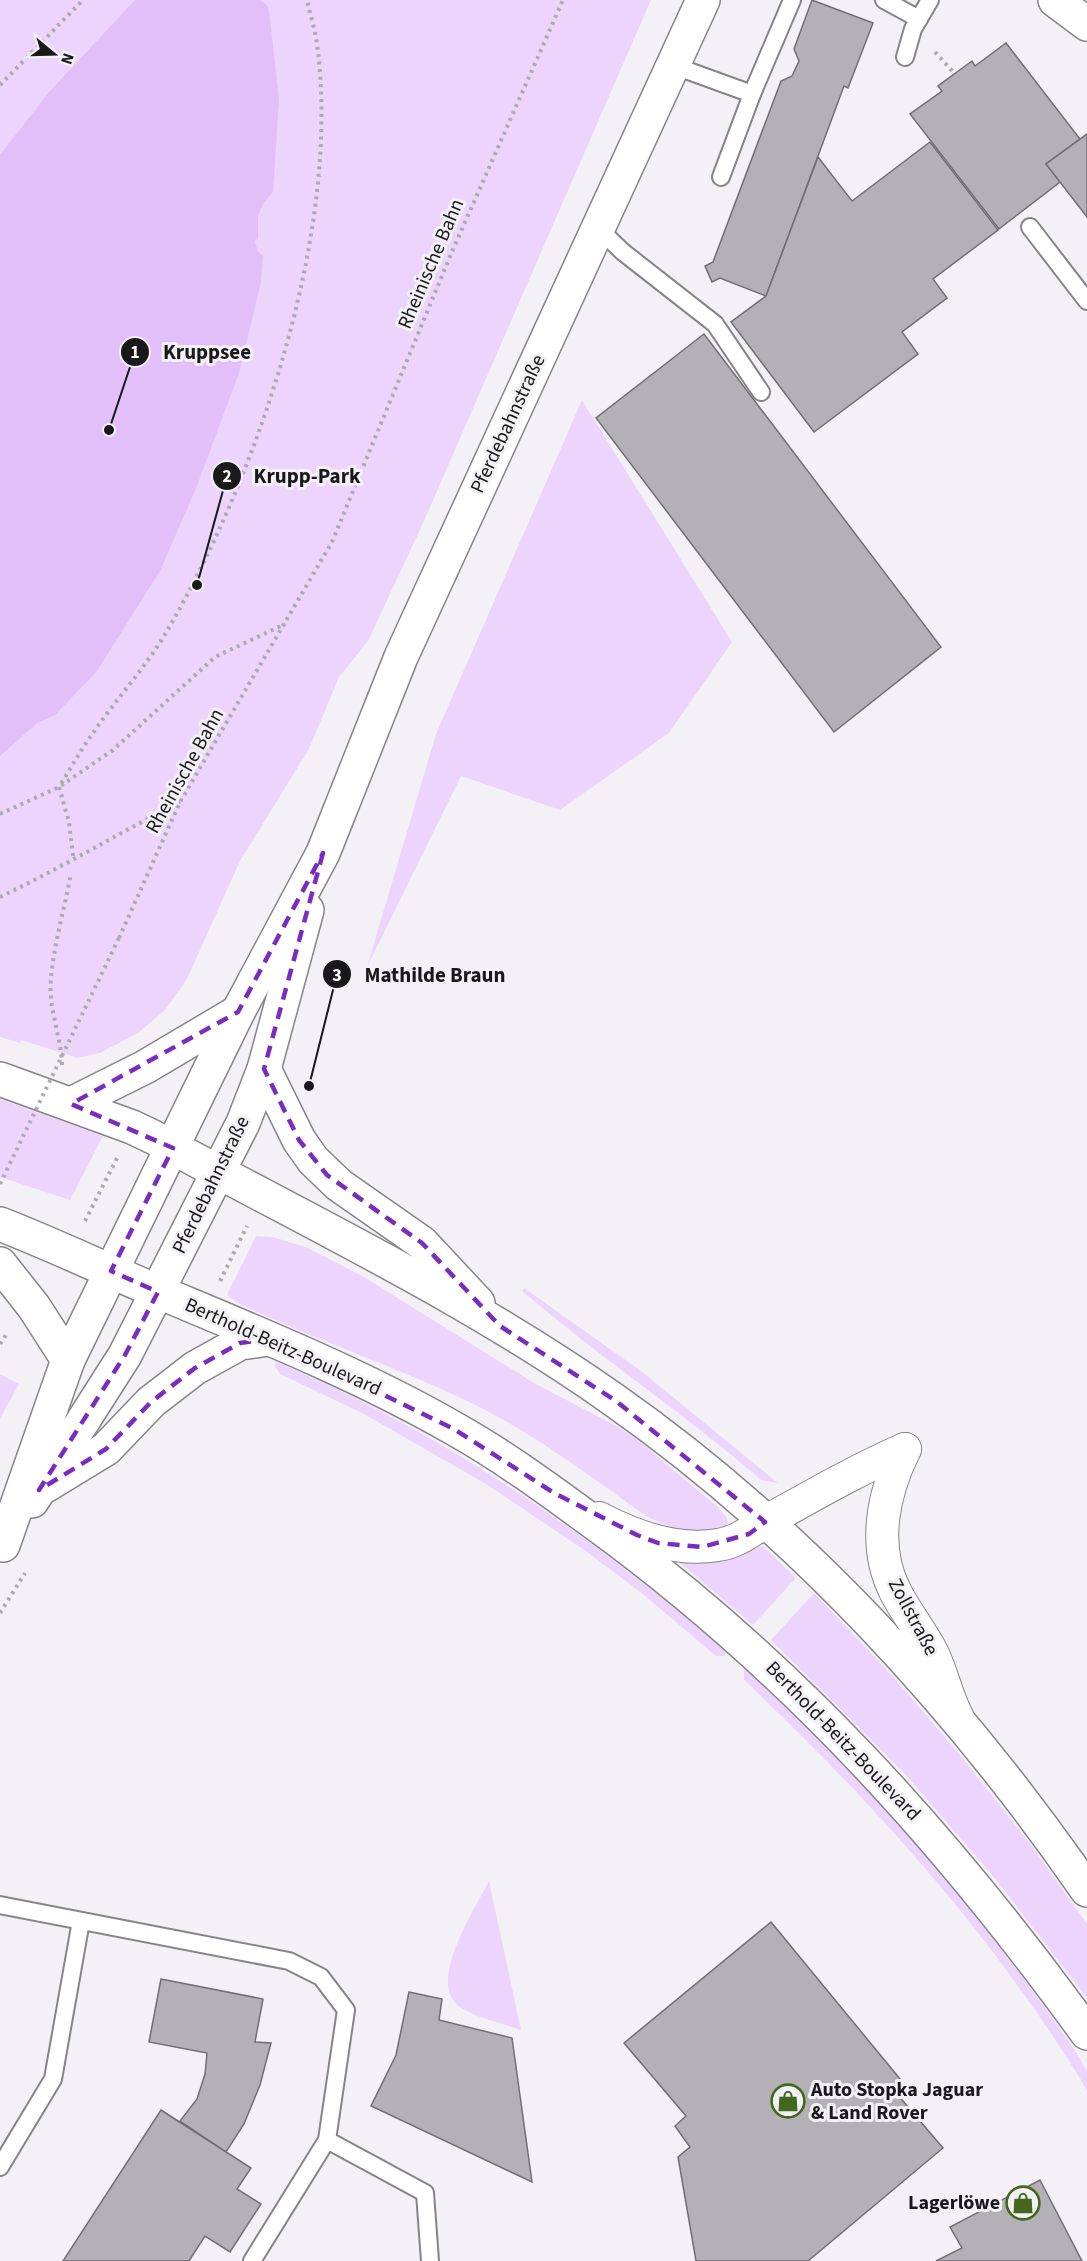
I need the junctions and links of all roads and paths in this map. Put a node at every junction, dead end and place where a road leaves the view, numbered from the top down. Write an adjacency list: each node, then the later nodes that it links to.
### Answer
1 (83, 0): 13 (path)
2 (307, 0): 21 (path)
3 (563, 0): 20 (path, Rheinische Bahn)
4 (703, 0): 12 (street, Pferdebahnstraße)
5 (792, 0): 14 (lane)
6 (884, 0): 9 (lane)
7 (930, 0): 9 (lane)
8 (1055, 0): 10 (street)
9 (919, 19): 11 (lane)
10 (1087, 24)
11 (904, 57)
12 (672, 65): 14 (lane); 17 (street, Pferdebahnstraße)
13 (0, 85)
14 (752, 94): 15 (lane)
15 (721, 177)
16 (1030, 227): 18 (lane)
17 (598, 228): 19 (lane); 24 (street, Pferdebahnstraße)
18 (1087, 301)
19 (761, 392)
20 (286, 623): 21 (path); 22 (path, Rheinische Bahn)
21 (59, 787): 23 (path); 25 (path)
22 (180, 802): 27 (path); 36 (path, Rheinische Bahn, bridge)
23 (0, 814)
24 (323, 853): 28 (street, Pferdebahnstraße); 29 (street, Pferdebahnstraße)
25 (73, 856)
26 (71, 873): 30 (path)
27 (0, 897)
28 (238, 1012): 32 (street); 34 (street, Pferdebahnstraße)
29 (264, 1069): 35 (street, Pferdebahnstraße); 44 (street)
30 (62, 1070)
31 (0, 1079): 32 (street)
32 (70, 1104): 33 (street)
33 (132, 1127): 34 (street); 39 (path)
34 (173, 1148): 35 (street); 41 (street, Pferdebahnstraße)
35 (219, 1173): 37 (street); 42 (street, Pferdebahnstraße)
36 (0, 1184)
37 (261, 1197): 43 (path); 44 (street)
38 (0, 1224): 39 (street, Berthold-Beitz-Boulevard)
39 (69, 1252): 41 (street, Berthold-Beitz-Boulevard)
40 (0, 1264): 46 (street)
41 (111, 1271): 42 (street, Berthold-Beitz-Boulevard); 46 (street, Pferdebahnstraße)
42 (158, 1292): 43 (street, Berthold-Beitz-Boulevard); 47 (street, Pferdebahnstraße)
43 (204, 1311): 45 (street, Berthold-Beitz-Boulevard)
44 (500, 1326): 49 (street)
45 (269, 1339): 47 (street, Pferdebahnstraße); 48 (street, Berthold-Beitz-Boulevard)
46 (68, 1360): 50 (street, Pferdebahnstraße)
47 (39, 1490): 50 (street, Pferdebahnstraße)
48 (554, 1493): 49 (street, Berthold-Beitz-Boulevard); 55 (street, Berthold-Beitz-Boulevard)
49 (765, 1522): 51 (street); 51 (street, Zollstraße)
50 (2, 1547)
51 (967, 1732): 52 (street)
52 (1087, 1890)
53 (0, 1905): 54 (lane)
54 (81, 1921): 56 (lane); 57 (lane)
55 (1087, 2033)
56 (327, 2140): 58 (lane); 59 (lane)
57 (0, 2167)
58 (252, 2261)
59 (430, 2261)

